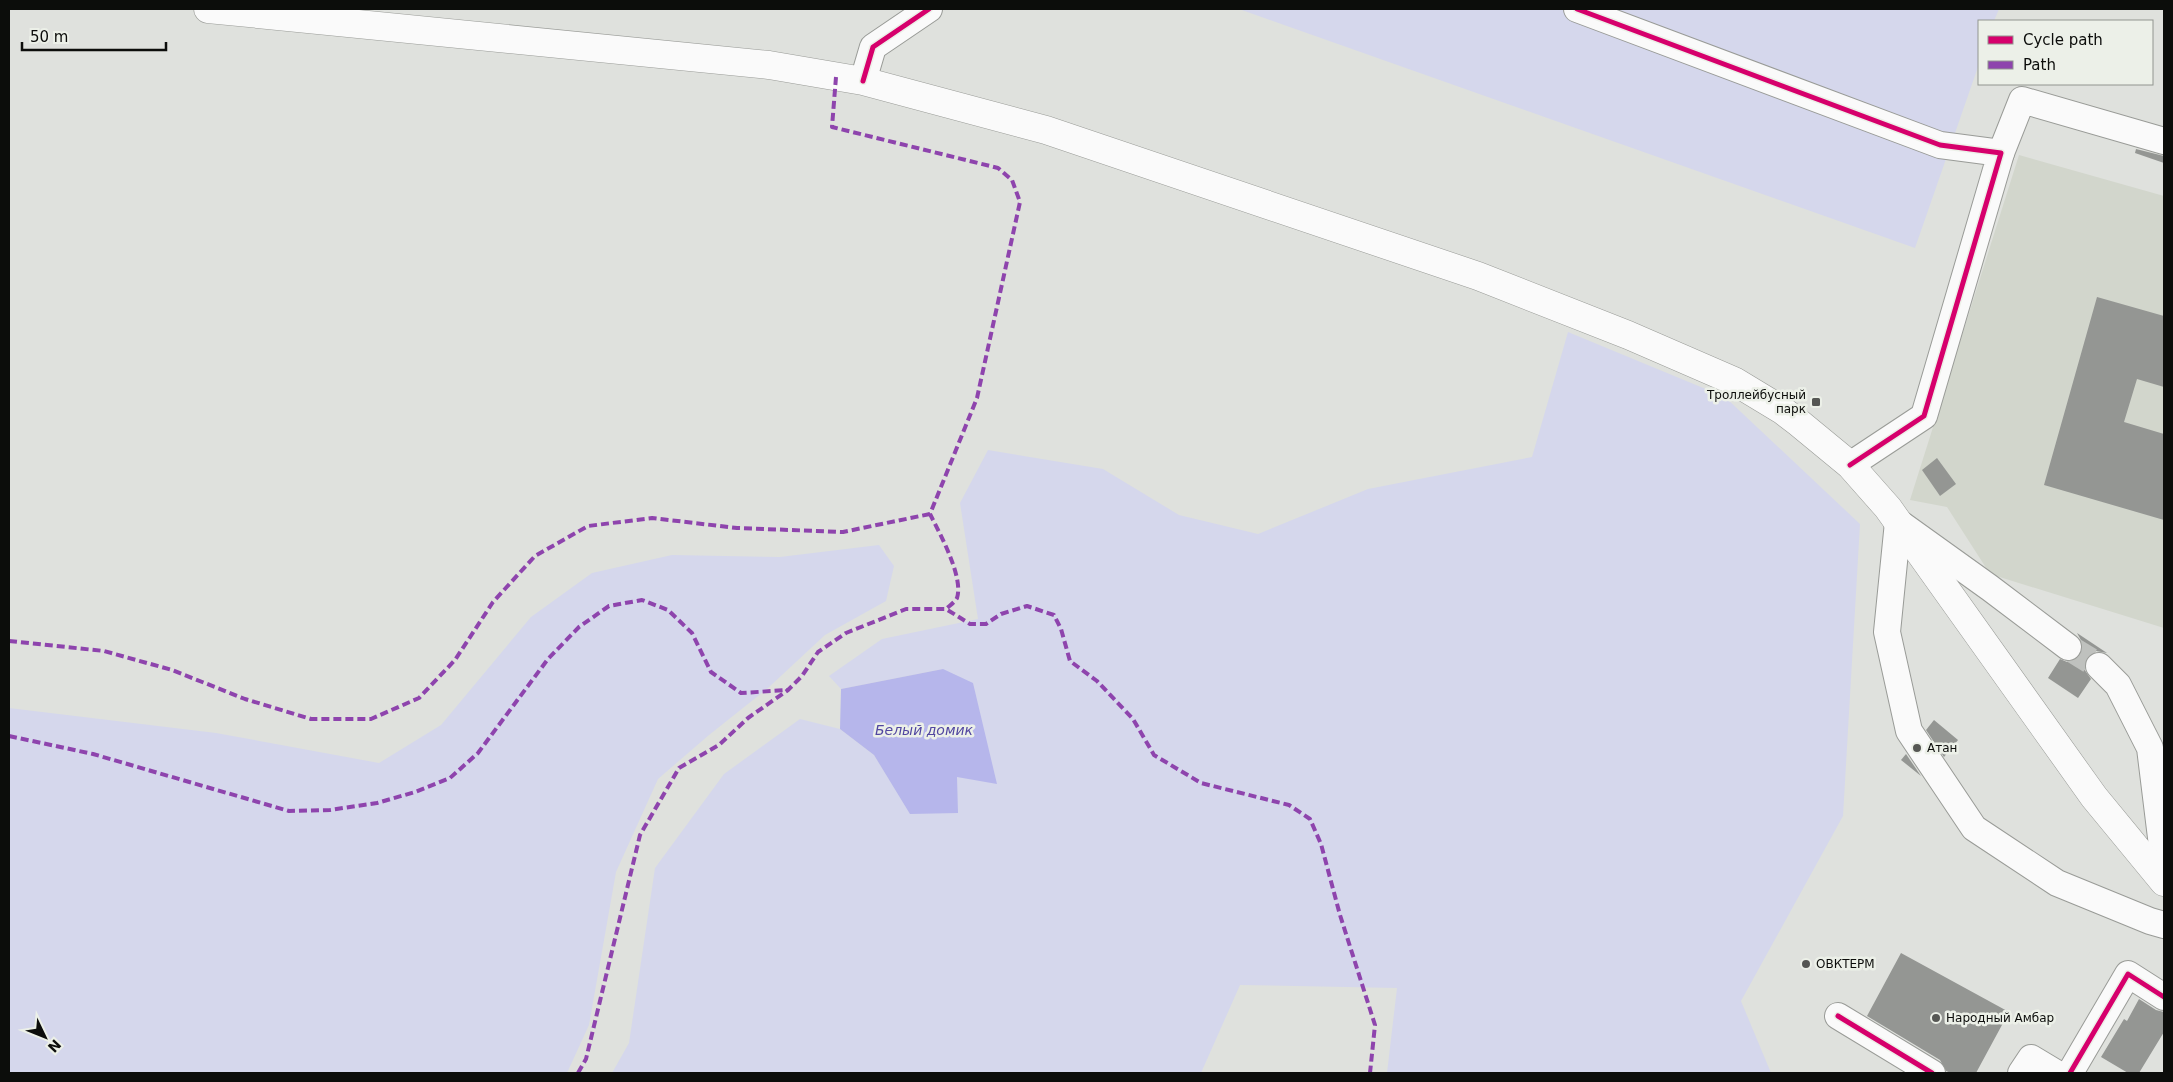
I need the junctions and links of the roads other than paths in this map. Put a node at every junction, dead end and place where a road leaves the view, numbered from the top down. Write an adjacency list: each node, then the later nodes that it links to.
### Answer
1 (208, 9): 4 (highway)
2 (929, 9): 4 (street)
3 (1577, 9): 6 (street)
4 (863, 81): 7 (highway)
5 (2164, 141): 6 (street)
6 (2001, 152): 7 (street)
7 (1850, 465): 8 (highway)
8 (1898, 522): 9 (street); 12 (highway); 13 (street)
9 (2068, 647)
10 (2099, 666): 11 (street)
11 (2164, 862)
12 (2164, 882)
13 (2164, 925)
14 (2164, 997): 19 (street)
15 (1838, 1016): 16 (street)
16 (1932, 1073)
17 (2021, 1073): 18 (street)
18 (2056, 1073)
19 (2070, 1073)

